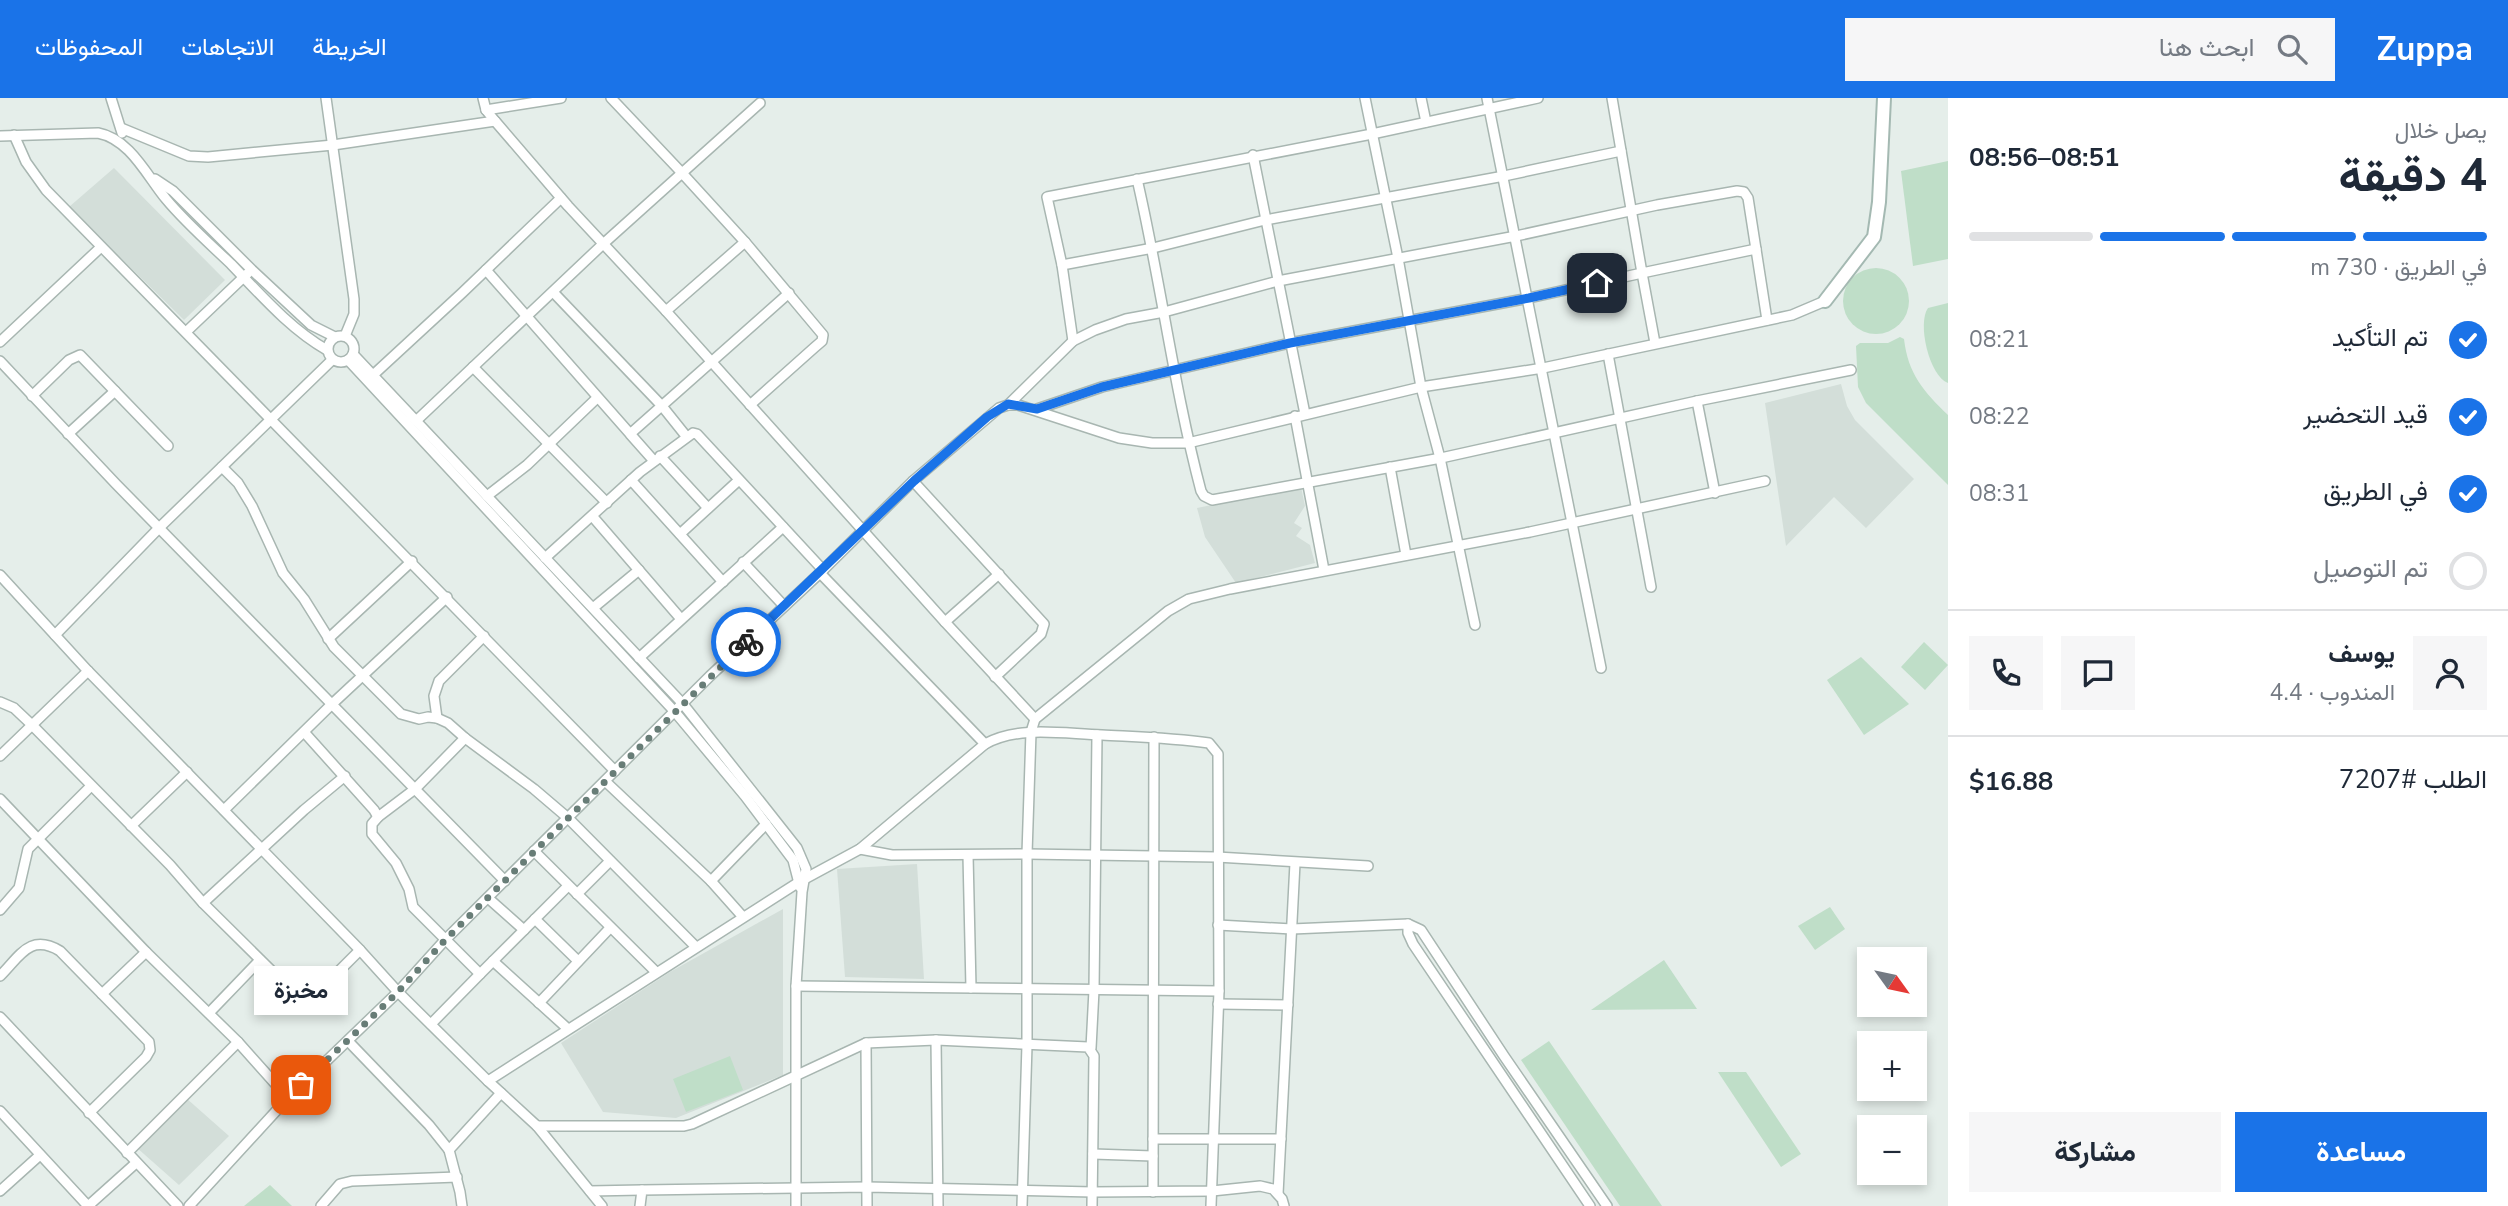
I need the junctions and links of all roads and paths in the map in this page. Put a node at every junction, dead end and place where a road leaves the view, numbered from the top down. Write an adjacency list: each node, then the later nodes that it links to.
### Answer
1 (111, 98): 17 (street)
2 (326, 98): 21 (street)
3 (483, 98): 14 (street)
4 (561, 98): 14 (street)
5 (611, 98): 25 (street)
6 (1364, 98): 18 (street)
7 (1421, 98): 16 (street)
8 (1487, 98): 13 (street)
9 (1538, 98): 13 (street)
10 (1612, 98): 23 (street)
11 (1884, 98): 49 (main road)
12 (760, 103): 25 (street)
13 (1489, 109): 16 (street); 27 (street)
14 (486, 110): 15 (street)
15 (495, 121): 21 (street); 29 (street)
16 (1426, 122): 18 (street)
17 (121, 128): 21 (street); 22 (street)
18 (1371, 134): 24 (street); 30 (street)
19 (14, 135): 20 (street); 22 (street); 36 (street)
20 (0, 136)
21 (333, 145): 56 (street)
22 (125, 148): 26 (street)
23 (1621, 151): 27 (street); 31 (street)
24 (1253, 155): 28 (street); 32 (street)
25 (682, 173): 34 (street); 35 (street)
26 (150, 176): 41 (street); 44 (street)
27 (1504, 176): 30 (street); 33 (street)
28 (1137, 179): 37 (street); 40 (street)
29 (561, 198): 35 (street); 42 (street)
30 (1386, 198): 32 (street); 39 (street)
31 (1632, 210): 33 (street); 38 (street); 43 (street)
32 (1265, 220): 37 (street); 45 (street)
33 (1516, 236): 39 (street); 48 (street)
34 (745, 242): 47 (street); 50 (street)
35 (603, 244): 46 (street); 50 (street)
36 (101, 247): 55 (street); 58 (street)
37 (1153, 248): 40 (street); 51 (street)
38 (1756, 249): 43 (street); 54 (street)
39 (1398, 258): 45 (street); 53 (street)
40 (1062, 265): 57 (street)
41 (252, 270): 44 (street); 56 (street)
42 (486, 271): 52 (street); 71 (street)
43 (1642, 273): 48 (street); 60 (street)
44 (244, 278): 55 (street); 61 (street)
45 (1278, 281): 51 (street); 59 (street)
46 (552, 292): 52 (street); 79 (street)
47 (789, 293): 66 (street); 78 (street)
48 (1529, 298): 53 (street); 68 (street)
49 (1825, 300): 54 (street)
50 (666, 311): 66 (street)
51 (1164, 312): 57 (street); 70 (street)
52 (526, 317): 67 (street); 75 (street)
53 (1408, 319): 59 (street); 72 (street)
54 (1767, 320): 60 (street)
55 (186, 332): 82 (street)
56 (340, 337): 61 (street); 63 (street)
57 (1073, 341): 77 (street)
58 (0, 342)
59 (1290, 343): 70 (street); 81 (street)
60 (1655, 343): 62 (street)
61 (327, 350): 64 (street)
62 (1608, 354): 68 (street); 83 (street)
63 (350, 357): 64 (street); 71 (street); 140 (street)
64 (332, 360): 82 (street)
65 (0, 361): 74 (street)
66 (711, 362): 78 (street); 79 (street)
67 (474, 367): 84 (street); 89 (street)
68 (1543, 368): 72 (street); 86 (street)
69 (1851, 370): 76 (street)
70 (1175, 371): 80 (street); 88 (street)
71 (372, 376): 84 (street)
72 (1421, 387): 81 (street); 92 (street)
73 (115, 391): 74 (street); 85 (street); 90 (street)
74 (32, 396): 85 (street)
75 (597, 398): 89 (street); 91 (street)
76 (1697, 401): 83 (street); 100 (street)
77 (1008, 404): 80 (street); 97 (street)
78 (750, 405): 109 (street)
79 (662, 406): 87 (street); 91 (street)
80 (1037, 409): 88 (street)
81 (1300, 415): 88 (street); 98 (street)
82 (272, 419): 93 (street); 114 (street)
83 (1621, 419): 86 (street); 104 (street)
84 (416, 421): 101 (street)
85 (68, 434): 107 (street)
86 (1555, 434): 92 (street); 106 (street)
87 (686, 436): 91 (street); 96 (street)
88 (1188, 443): 98 (street)
89 (549, 444): 101 (street); 102 (street)
90 (168, 446)
91 (657, 458): 95 (street); 103 (street)
92 (1440, 458): 94 (street); 111 (street)
93 (222, 467): 107 (street); 131 (street)
94 (1391, 467): 98 (street); 112 (street)
95 (631, 480): 102 (street); 110 (street)
96 (739, 480): 103 (street); 108 (street)
97 (914, 481): 109 (street); 119 (street)
98 (1307, 481): 117 (street)
99 (1765, 481): 100 (street)
100 (1715, 493): 104 (street)
101 (487, 496): 113 (street)
102 (607, 503): 105 (street)
103 (708, 508): 110 (street)
104 (1638, 509): 106 (street); 122 (street)
105 (593, 517): 113 (street); 116 (street)
106 (1573, 523): 111 (street); 133 (street)
107 (160, 527): 129 (street); 139 (street)
108 (783, 527): 115 (street); 118 (street)
109 (862, 531): 118 (street); 127 (street)
110 (680, 534): 121 (street)
111 (1459, 545): 112 (street); 128 (street)
112 (1406, 555): 117 (street)
113 (545, 558): 125 (street)
114 (412, 561): 123 (street); 131 (street)
115 (743, 562): 121 (street); 124 (street)
116 (639, 570): 125 (street); 126 (street)
117 (1324, 570): 142 (street)
118 (822, 571): 124 (street); 149 (street)
119 (999, 574): 127 (street); 136 (street)
120 (0, 575): 129 (street)
121 (723, 582): 126 (street)
122 (1651, 587)
123 (447, 597): 130 (street); 135 (street)
124 (784, 606): 138 (street)
125 (593, 608): 132 (street)
126 (681, 620): 132 (street)
127 (945, 622): 136 (street)
128 (1475, 625)
129 (55, 635): 134 (street)
130 (484, 636): 141 (street); 151 (street)
131 (328, 639): 135 (street)
132 (639, 658): 138 (street)
133 (1601, 667)
134 (88, 671): 143 (street); 152 (street)
135 (363, 676): 139 (street); 141 (street)
136 (995, 677): 142 (street)
137 (0, 702): 143 (street)
138 (683, 704): 140 (street); 177 (street)
139 (331, 705): 144 (street); 156 (street)
140 (675, 712): 151 (street); 161 (street)
141 (437, 718): 148 (street)
142 (1035, 719): 145 (street)
143 (32, 725): 150 (street); 155 (street)
144 (304, 732): 153 (street); 158 (street)
145 (1031, 732): 146 (street); 149 (street); 167 (street)
146 (1097, 735): 147 (street); 169 (street)
147 (1154, 737): 170 (street); 171 (street)
148 (465, 738): 156 (street); 160 (street)
149 (985, 744): 164 (street)
150 (0, 756)
151 (615, 771): 154 (street)
152 (187, 772): 158 (street); 162 (street)
153 (345, 776): 159 (street); 165 (street)
154 (604, 781): 160 (street); 176 (street)
155 (91, 786): 162 (street); 163 (street)
156 (415, 789): 159 (street); 175 (street)
157 (0, 799): 163 (street)
158 (224, 810): 165 (street)
159 (378, 817): 190 (street)
160 (568, 818): 166 (street); 172 (street)
161 (766, 824): 176 (street); 177 (street)
162 (131, 827): 181 (street)
163 (37, 838): 182 (street); 193 (street)
164 (860, 849): 168 (street); 177 (street)
165 (261, 850): 181 (street); 192 (street)
166 (534, 851): 175 (street); 178 (street)
167 (1027, 854): 168 (street); 169 (street); 202 (street)
168 (968, 855): 201 (street)
169 (1096, 855): 170 (street); 203 (street)
170 (1154, 856): 171 (street); 204 (street)
171 (1217, 857): 173 (street); 186 (street)
172 (610, 861): 179 (street); 191 (street)
173 (1295, 863): 174 (street); 188 (street)
174 (1368, 866)
175 (505, 881): 180 (street)
176 (712, 881): 183 (street)
177 (802, 884): 183 (street); 200 (street)
178 (568, 886): 179 (street); 184 (street)
179 (577, 894): 187 (street)
180 (488, 898): 189 (street); 190 (street)
181 (203, 903): 194 (street)
182 (0, 910)
183 (743, 917): 191 (street)
184 (535, 919): 189 (street); 196 (street)
185 (1408, 924): 188 (street); 263 (street); 264 (street)
186 (1218, 925): 188 (street); 205 (street)
187 (610, 928): 196 (street); 197 (street)
188 (1292, 929): 210 (street)
189 (524, 930): 195 (street)
190 (445, 940): 198 (street); 206 (street)
191 (696, 947): 197 (street)
192 (360, 950): 194 (street); 206 (street)
193 (146, 952): 207 (street); 211 (street)
194 (260, 960): 211 (street)
195 (493, 961): 198 (street); 208 (street)
196 (578, 961): 208 (street)
197 (656, 972): 214 (street)
198 (480, 974): 213 (street)
199 (0, 976): 207 (street)
200 (796, 986): 201 (street); 221 (street)
201 (971, 988): 202 (street)
202 (1027, 989): 203 (street); 219 (street)
203 (1094, 989): 204 (street); 220 (street)
204 (1154, 990): 205 (street); 228 (street)
205 (1219, 991): 209 (street)
206 (398, 992): 213 (street); 216 (street)
207 (102, 994): 226 (street)
208 (539, 1003): 214 (street)
209 (1218, 1004): 210 (street); 230 (street)
210 (1288, 1005): 229 (street)
211 (209, 1013): 217 (street)
212 (0, 1017): 226 (street)
213 (431, 1024): 222 (street)
214 (568, 1029): 222 (street)
215 (936, 1040): 218 (street); 219 (street); 240 (street)
216 (348, 1041): 224 (street); 231 (street)
217 (238, 1042): 224 (street); 232 (street)
218 (866, 1043): 221 (street); 239 (street)
219 (1027, 1045): 220 (street); 242 (street)
220 (1091, 1048): 233 (street)
221 (796, 1077): 227 (street); 238 (street)
222 (488, 1081): 223 (street)
223 (500, 1093): 227 (street); 231 (street)
224 (288, 1098): 251 (street)
225 (0, 1111): 234 (street)
226 (89, 1113): 232 (street)
227 (537, 1126): 244 (street)
228 (1153, 1139): 230 (street); 235 (street)
229 (1281, 1139): 230 (street); 248 (street)
230 (1213, 1141): 245 (street)
231 (449, 1150): 237 (street)
232 (127, 1153): 236 (street)
233 (1093, 1154): 235 (street); 246 (street)
234 (40, 1155): 243 (street); 249 (street)
235 (1153, 1156): 247 (street)
236 (136, 1163): 249 (street); 250 (street)
237 (457, 1177): 252 (street); 253 (street)
238 (796, 1188): 239 (street); 241 (street); 256 (street)
239 (867, 1188): 240 (street); 257 (street)
240 (938, 1188): 242 (street); 258 (street)
241 (642, 1190): 244 (street); 255 (street)
242 (1023, 1190): 246 (street); 259 (street)
243 (0, 1191)
244 (590, 1191): 254 (street)
245 (1212, 1191): 247 (street); 248 (street); 261 (street)
246 (1093, 1192): 247 (street); 260 (street)
247 (1153, 1192)
248 (1278, 1194): 262 (street)
249 (88, 1206)
250 (178, 1206)
251 (189, 1206)
252 (321, 1206)
253 (462, 1206)
254 (602, 1206)
255 (640, 1206)
256 (796, 1206)
257 (867, 1206)
258 (937, 1206)
259 (1022, 1206)
260 (1092, 1206)
261 (1211, 1206)
262 (1284, 1206)
263 (1590, 1206)
264 (1607, 1206)

